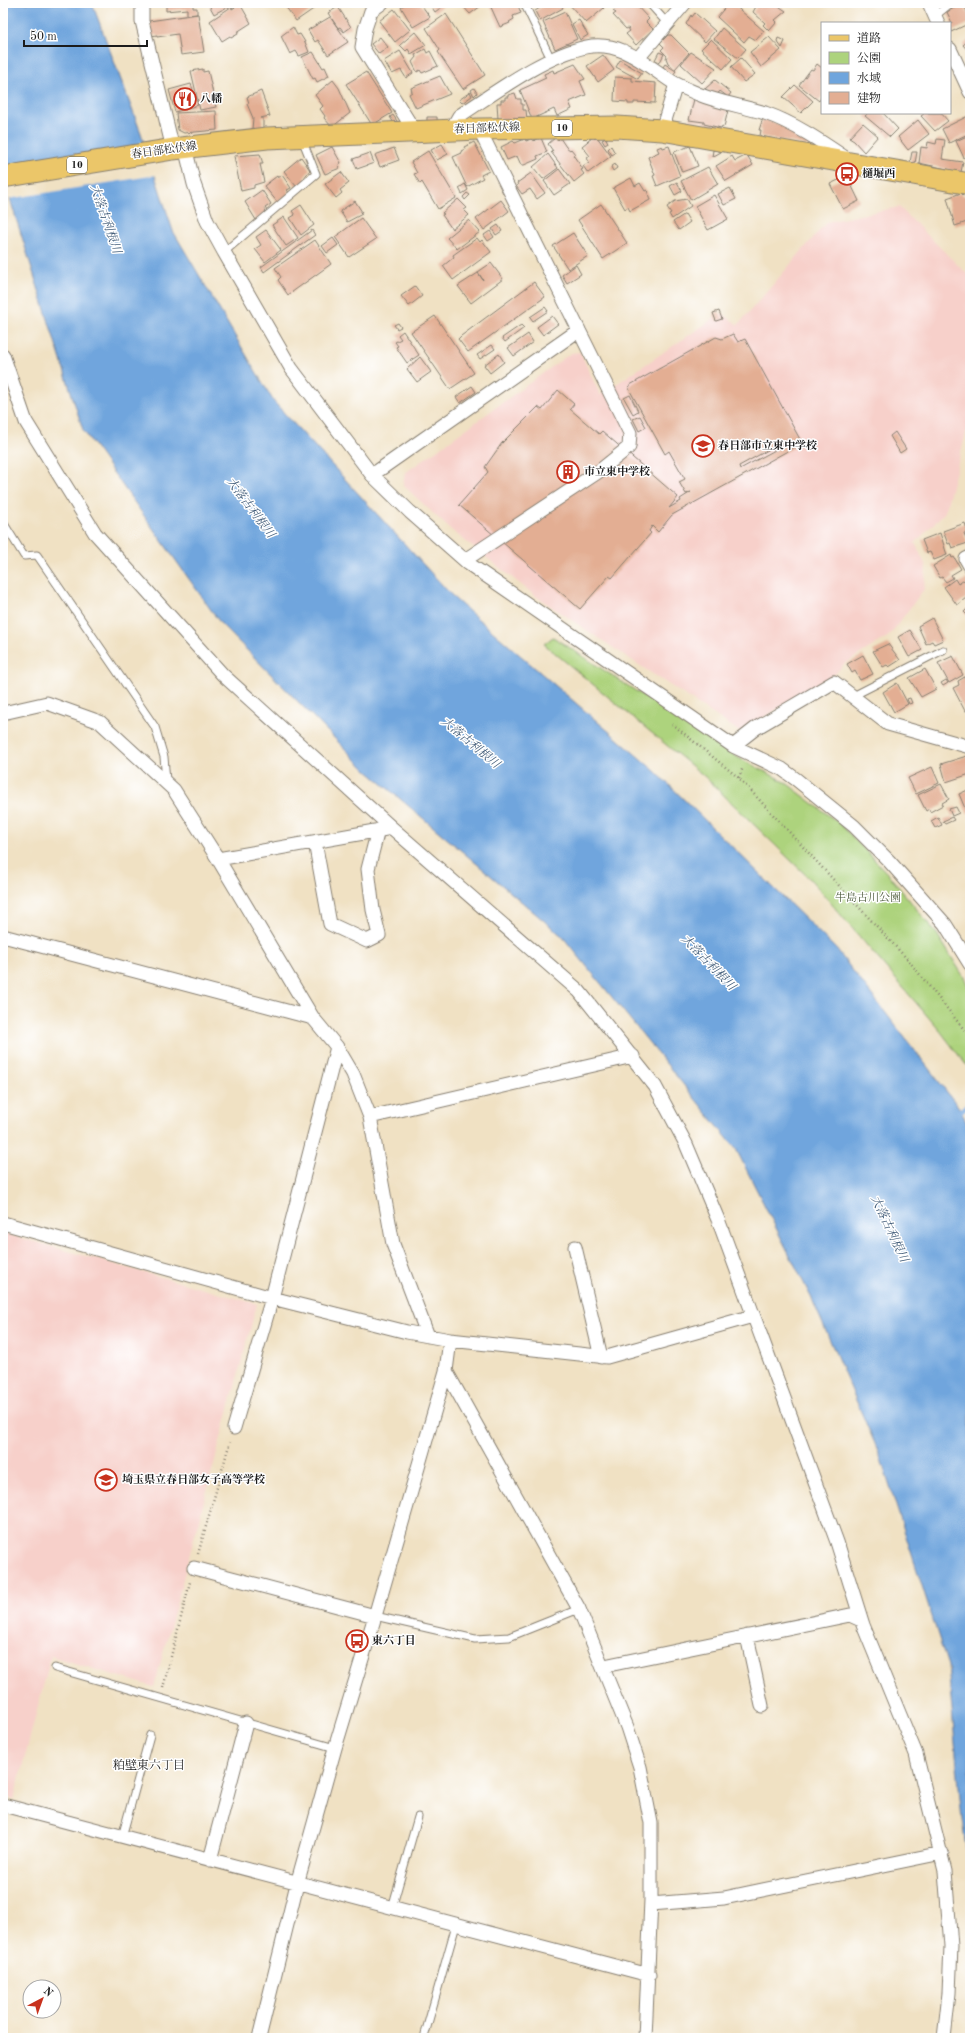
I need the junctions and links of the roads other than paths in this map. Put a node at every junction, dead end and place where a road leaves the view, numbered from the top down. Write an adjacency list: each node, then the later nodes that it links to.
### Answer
1 (524, 3): 12 (lane)
2 (648, 3): 9 (lane)
3 (685, 3): 9 (street)
4 (929, 3): 8 (street)
5 (951, 3): 8 (lane)
6 (140, 5): 20 (street)
7 (373, 6): 18 (street)
8 (937, 20)
9 (667, 23): 11 (street)
10 (951, 51): 14 (street)
11 (638, 57): 12 (street); 13 (street)
12 (551, 59): 16 (street)
13 (676, 84): 17 (street); 21 (street)
14 (969, 89)
15 (479, 129): 16 (main road, 春日部松伏線 / 10); 17 (main road, 春日部松伏線 / 10); 25 (street)
16 (451, 130): 18 (main road, 春日部松伏線 / 10)
17 (662, 130): 21 (main road, 春日部松伏線 / 10)
18 (415, 132): 19 (main road, 春日部松伏線 / 10)
19 (302, 137): 20 (main road, 春日部松伏線 / 10); 24 (lane)
20 (179, 148): 22 (main road, 春日部松伏線 / 10); 24 (street)
21 (854, 164): 23 (main road, 春日部松伏線 / 10)
22 (3, 177)
23 (970, 184)
24 (224, 252): 27 (street)
25 (579, 330): 27 (street); 30 (street)
26 (3, 355): 38 (street)
27 (372, 475): 30 (street)
28 (3, 522): 37 (lane)
29 (970, 557): 31 (street)
30 (465, 560): 35 (street)
31 (970, 566)
32 (943, 650): 33 (lane)
33 (853, 696): 35 (street); 36 (street)
34 (3, 712): 37 (street)
35 (733, 746): 43 (street)
36 (970, 747)
37 (166, 783): 41 (street)
38 (392, 828): 39 (street); 46 (street)
39 (378, 830): 40 (street); 40 (street)
40 (315, 842): 41 (street)
41 (218, 859): 44 (street)
42 (3, 936): 44 (street)
43 (970, 964)
44 (313, 1018): 45 (street)
45 (337, 1046): 47 (street); 50 (street)
46 (633, 1056): 47 (street); 51 (street)
47 (370, 1117): 52 (street)
48 (3, 1223): 50 (street)
49 (575, 1248): 54 (street)
50 (272, 1298): 52 (street); 56 (street)
51 (753, 1316): 54 (street); 60 (street)
52 (428, 1336): 53 (street)
53 (450, 1340): 54 (street); 55 (street)
54 (600, 1357)
55 (446, 1371): 58 (street); 59 (street)
56 (234, 1428)
57 (194, 1568): 59 (street)
58 (579, 1609): 59 (lane); 62 (street)
59 (375, 1616): 67 (street)
60 (861, 1620): 61 (street); 71 (street)
61 (747, 1636): 62 (street); 64 (street)
62 (604, 1666): 74 (street)
63 (55, 1668): 65 (lane)
64 (762, 1706)
65 (246, 1723): 67 (lane); 72 (street)
66 (150, 1735): 70 (lane)
67 (335, 1748): 73 (street)
68 (3, 1805): 70 (street)
69 (418, 1817): 75 (lane)
70 (122, 1837): 72 (street)
71 (942, 1853): 74 (street); 81 (street)
72 (210, 1860): 73 (street)
73 (297, 1884): 75 (street); 79 (street)
74 (651, 1904): 77 (street)
75 (392, 1908): 76 (street)
76 (456, 1925): 77 (street); 78 (lane)
77 (649, 1975): 80 (street)
78 (425, 2034)
79 (259, 2038)
80 (645, 2038)
81 (944, 2038)

